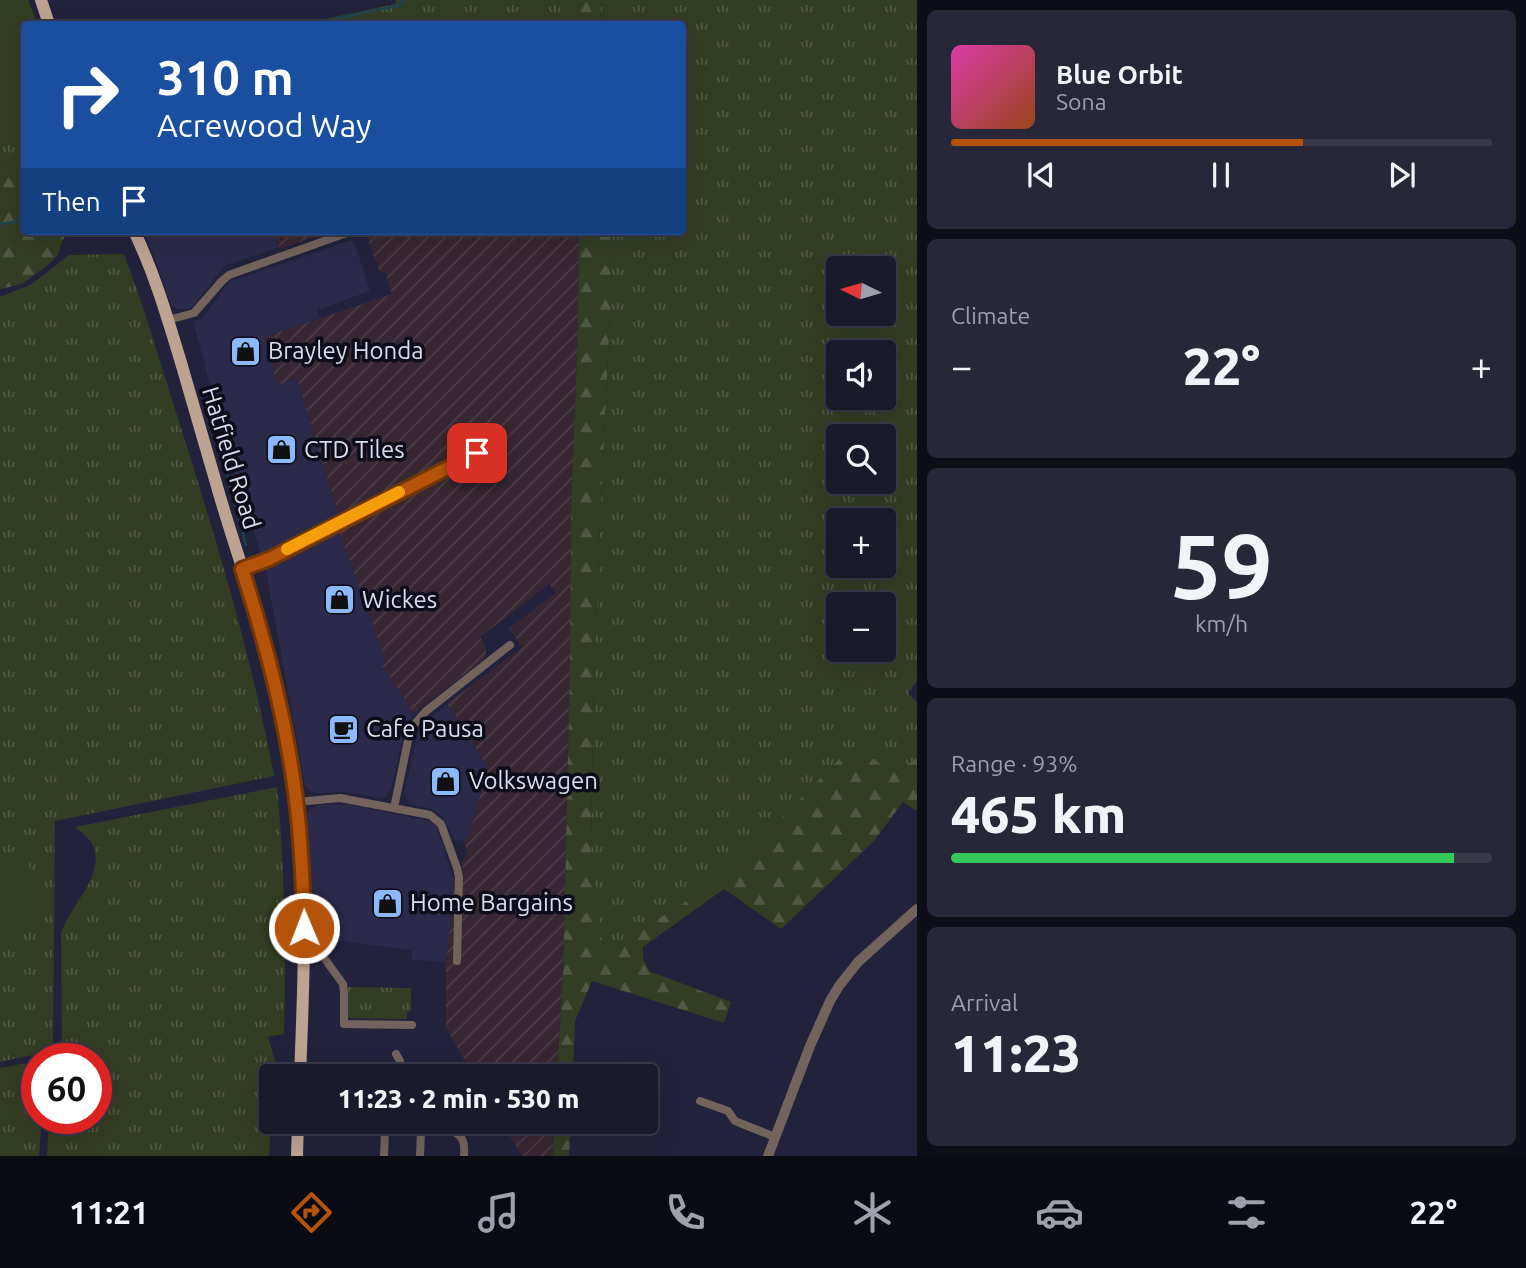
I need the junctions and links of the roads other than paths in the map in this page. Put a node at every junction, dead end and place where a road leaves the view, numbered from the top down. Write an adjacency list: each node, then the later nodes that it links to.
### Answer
1 (41, 0): 2 (main road)
2 (48, 21)
3 (136, 235): 5 (main road, Hatfield Road)
4 (341, 235): 5 (street)
5 (168, 320): 7 (main road, Hatfield Road)
6 (477, 453): 7 (street)
7 (242, 569): 9 (main road, Hatfield Road)
8 (510, 645): 10 (street)
9 (297, 802): 10 (street); 12 (main road, Hatfield Road)
10 (394, 808): 13 (street)
11 (917, 909): 23 (street)
12 (316, 948): 14 (street); 16 (main road, Hatfield Road)
13 (457, 961)
14 (412, 1025)
15 (396, 1054): 17 (street)
16 (301, 1064)
17 (398, 1064)
18 (700, 1101): 23 (street)
19 (298, 1134): 24 (main road)
20 (385, 1134): 25 (street)
21 (421, 1134): 26 (street)
22 (459, 1134): 27 (street)
23 (775, 1137): 28 (street)
24 (297, 1156)
25 (384, 1156)
26 (420, 1156)
27 (464, 1156)
28 (768, 1156)

